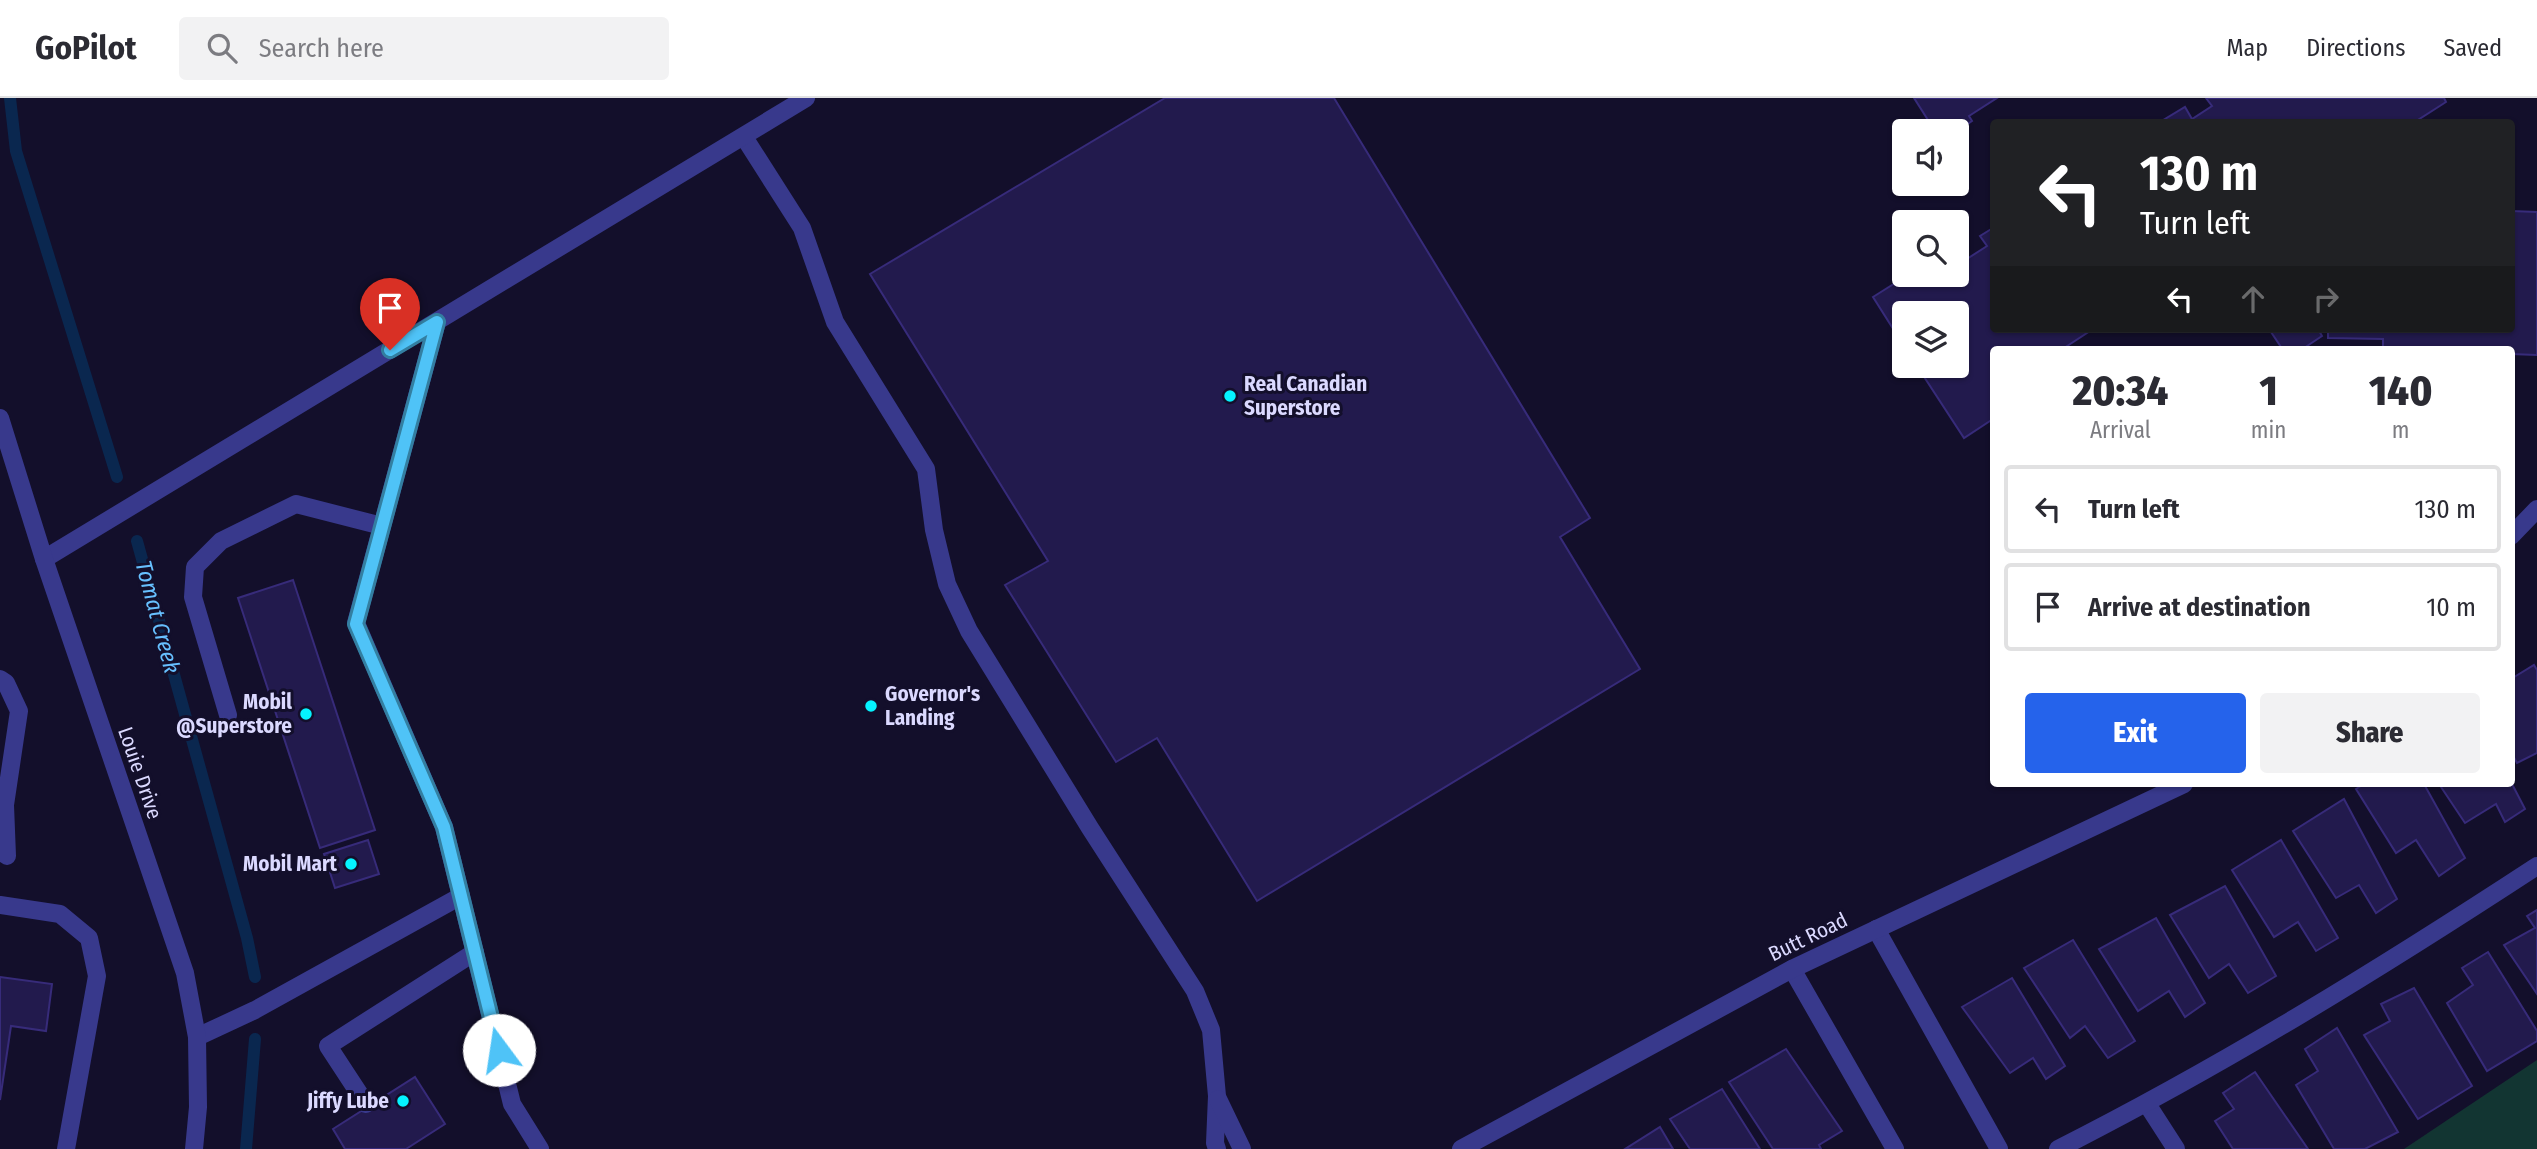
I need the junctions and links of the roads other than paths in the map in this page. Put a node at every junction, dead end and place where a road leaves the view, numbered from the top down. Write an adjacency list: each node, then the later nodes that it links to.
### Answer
1 (806, 98): 2 (street)
2 (744, 137): 3 (street); 20 (street)
3 (437, 322): 6 (street); 8 (street)
4 (0, 418): 8 (street, Louie Drive)
5 (2537, 509): 7 (street)
6 (382, 526): 10 (street); 14 (street)
7 (2515, 532)
8 (44, 559): 19 (street, Louie Drive)
9 (0, 679): 12 (street)
10 (228, 715)
11 (2178, 787): 16 (street, Butt Road)
12 (7, 856)
13 (2537, 866): 22 (street)
14 (460, 895): 17 (street); 19 (street)
15 (0, 905): 23 (street)
16 (1876, 929): 18 (street, Butt Road); 30 (street)
17 (475, 952): 21 (street); 25 (street)
18 (1792, 969): 28 (street, Butt Road); 29 (street)
19 (197, 1037): 24 (street, Louie Drive)
20 (1217, 1096): 26 (street); 27 (street)
21 (366, 1104)
22 (2147, 1104): 31 (street); 32 (street)
23 (66, 1149)
24 (194, 1149)
25 (540, 1149)
26 (1217, 1149)
27 (1242, 1149)
28 (1461, 1149)
29 (1895, 1149)
30 (1999, 1149)
31 (2058, 1149)
32 (2176, 1149)

